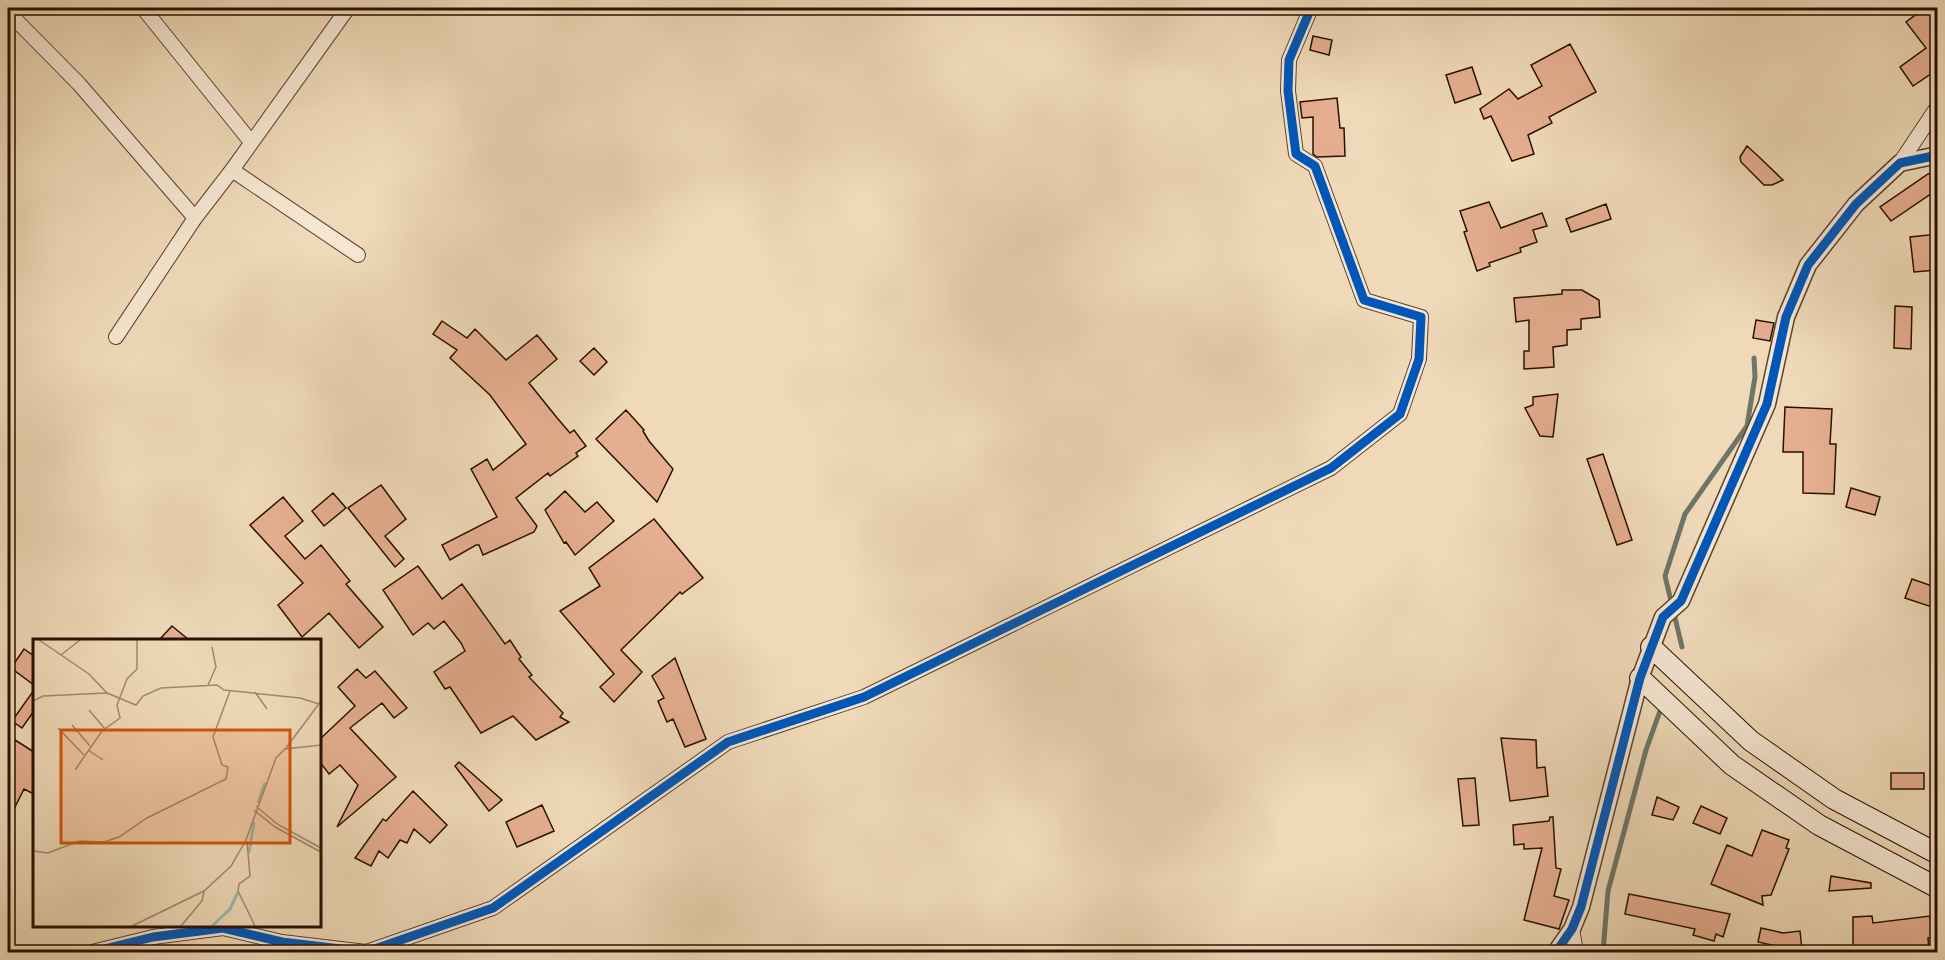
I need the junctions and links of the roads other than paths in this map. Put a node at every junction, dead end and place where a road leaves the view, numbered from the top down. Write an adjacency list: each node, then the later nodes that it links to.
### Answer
1 (143, 8): 6 (street)
2 (348, 8): 6 (street)
3 (1311, 8): 18 (street)
4 (8, 12): 10 (street)
5 (1938, 106): 8 (street)
6 (251, 142): 9 (street)
7 (1938, 155): 8 (street)
8 (1900, 163): 13 (street)
9 (232, 170): 10 (street); 11 (street)
10 (195, 218): 12 (street)
11 (358, 255)
12 (116, 337)
13 (1651, 647): 14 (street); 15 (main road)
14 (1640, 678): 16 (main road); 17 (street)
15 (1938, 854)
16 (1938, 888)
17 (1572, 929): 19 (street); 20 (street)
18 (92, 952)
19 (1556, 952)
20 (1576, 952)

